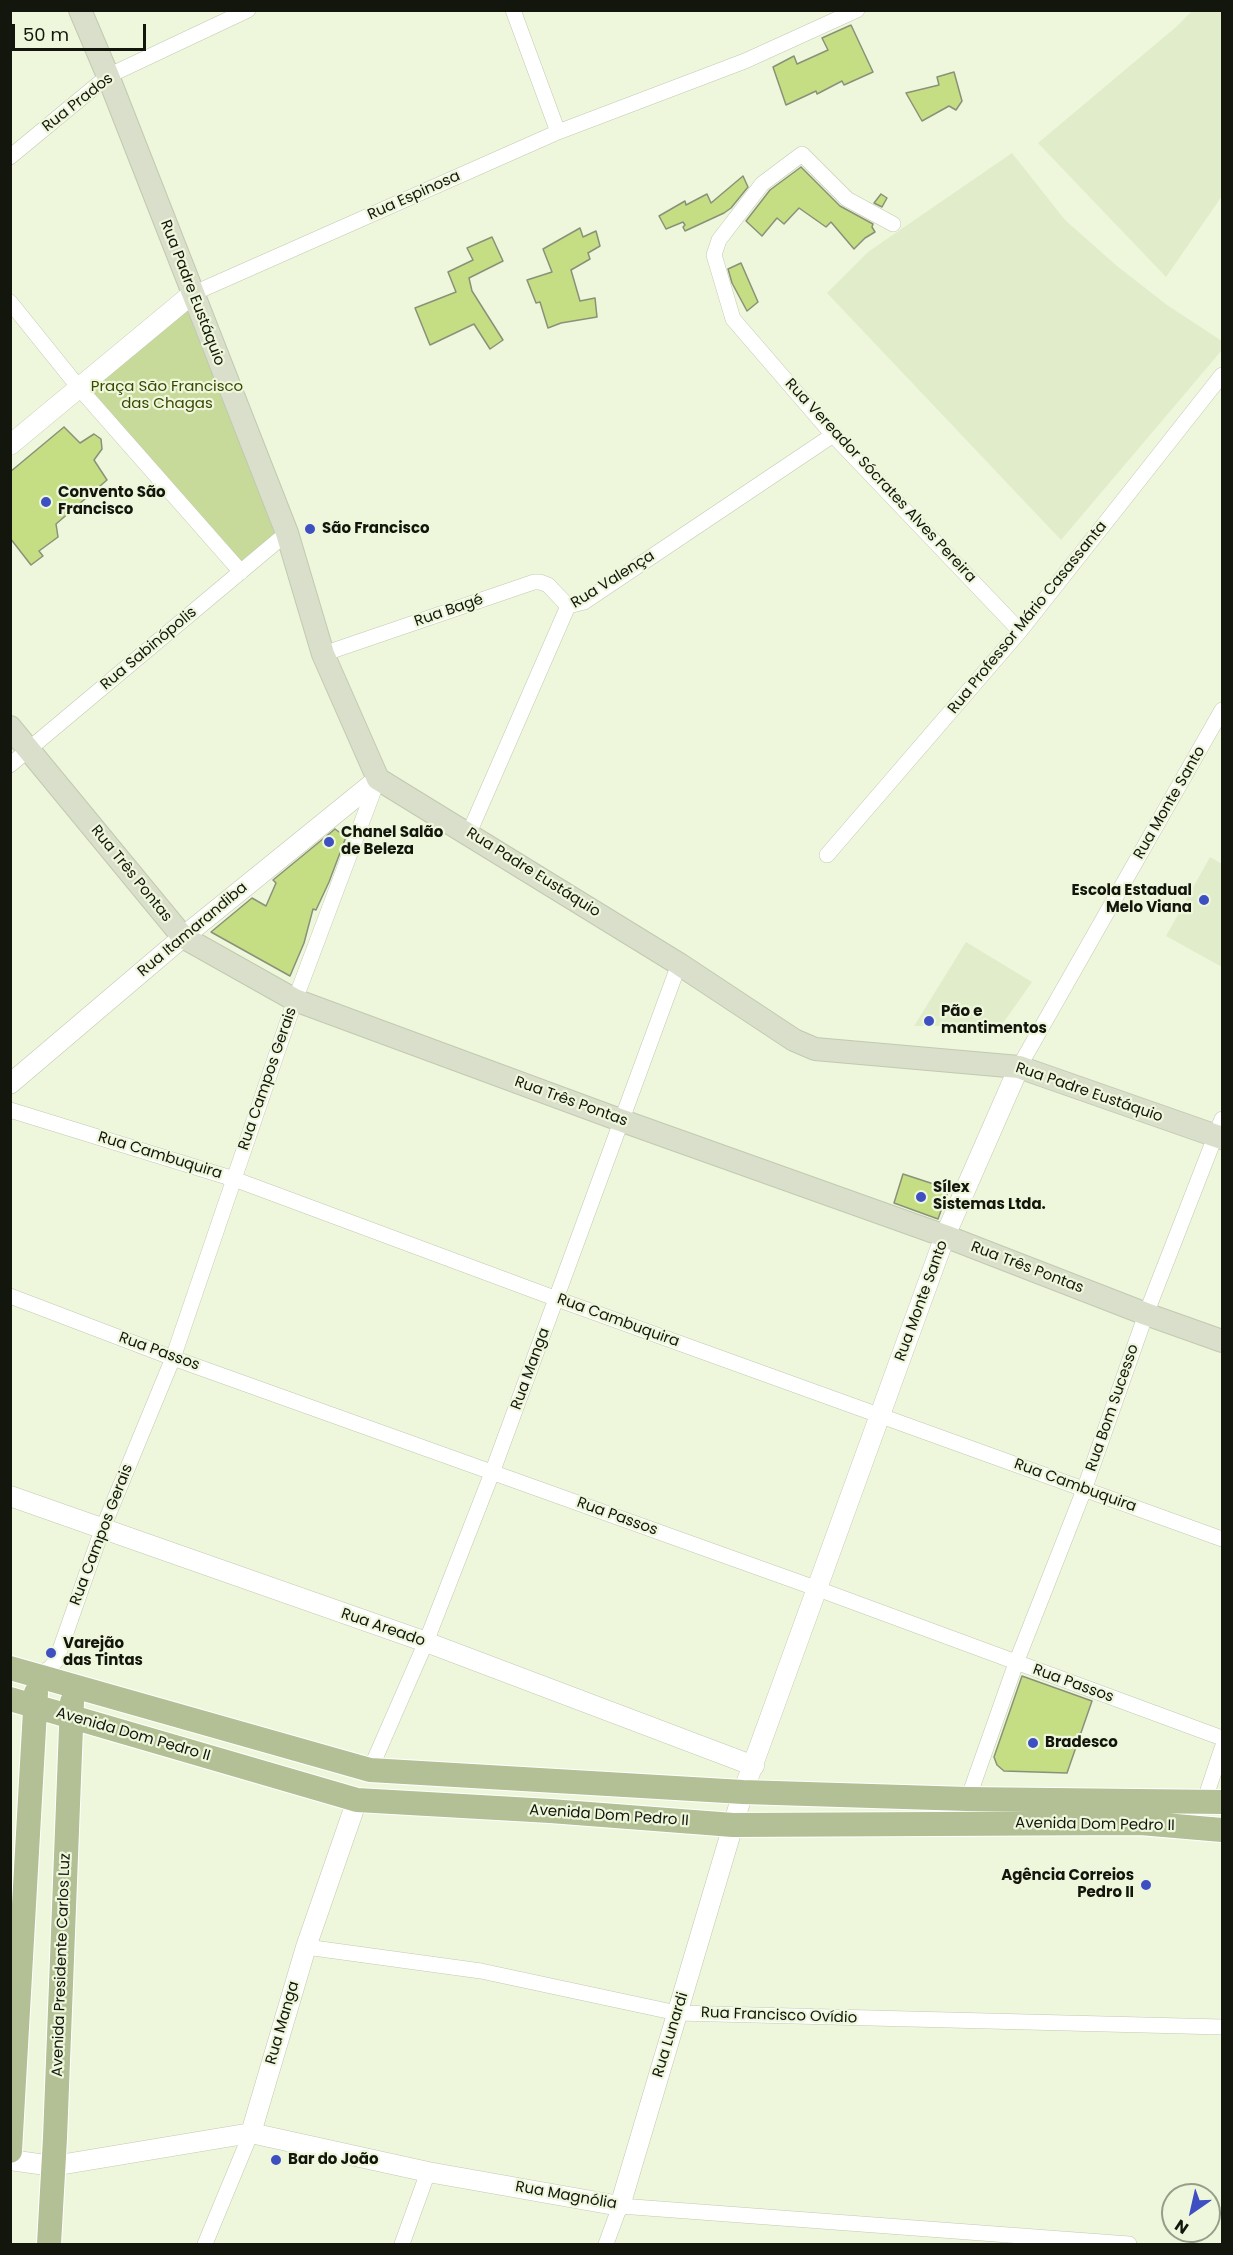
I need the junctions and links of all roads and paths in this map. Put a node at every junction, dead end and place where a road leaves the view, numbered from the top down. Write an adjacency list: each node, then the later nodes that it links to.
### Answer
1 (80, 10): 5 (main road, Rua Padre Eustáquio)
2 (248, 10): 5 (street, Rua Prados)
3 (513, 10): 6 (street)
4 (857, 10): 6 (street, Rua Espinosa)
5 (108, 76): 7 (street, Rua Prados); 9 (main road, Rua Padre Eustáquio)
6 (558, 132): 9 (street, Rua Espinosa)
7 (10, 157)
8 (894, 224): 13 (street, Rua Vereador Sócrates Alves Pereira)
9 (192, 294): 12 (street, Rua Espinosa); 15 (main road, Rua Padre Eustáquio)
10 (10, 302): 12 (street)
11 (1222, 375): 18 (street, Rua Professor Mário Casassanta)
12 (80, 389): 14 (street, Rua Espinosa); 16 (street)
13 (832, 435): 17 (street, Rua Valença); 18 (street, Rua Vereador Sócrates Alves Pereira)
14 (10, 445)
15 (287, 533): 16 (street, Rua Sabinópolis); 19 (main road, Rua Padre Eustáquio)
16 (241, 572): 22 (street, Rua Sabinópolis)
17 (568, 606): 19 (street, Rua Bagé); 25 (street, Rua Valença)
18 (1020, 631): 26 (street, Rua Professor Mário Casassanta)
19 (322, 654): 24 (main road, Rua Padre Eustáquio)
20 (1222, 710): 30 (street, Rua Monte Santo)
21 (10, 727): 22 (main road, Rua Três Pontas)
22 (30, 750): 23 (street, Rua Sabinópolis); 27 (main road, Rua Três Pontas)
23 (10, 765)
24 (378, 779): 25 (main road, Rua Padre Eustáquio); 27 (street, Rua Itamarandiba); 29 (street, Rua Campos Gerais)
25 (469, 832): 28 (main road, Rua Padre Eustáquio)
26 (828, 855)
27 (183, 937): 29 (main road, Rua Três Pontas); 31 (street, Rua Itamarandiba)
28 (679, 964): 30 (main road, Rua Padre Eustáquio); 33 (street, Rua Manga)
29 (295, 1000): 33 (main road, Rua Três Pontas); 35 (street, Rua Campos Gerais)
30 (1019, 1067): 34 (main road, Rua Padre Eustáquio); 36 (street, Rua Monte Santo)
31 (10, 1084)
32 (10, 1110): 35 (street, Rua Cambuquira)
33 (620, 1120): 36 (main road, Rua Três Pontas); 38 (street, Rua Manga)
34 (1220, 1131): 39 (street, Rua Bom Sucesso)
35 (234, 1179): 38 (street, Rua Cambuquira); 41 (street, Rua Campos Gerais)
36 (945, 1236): 39 (main road, Rua Três Pontas); 42 (street, Rua Monte Santo)
37 (10, 1296): 41 (street, Rua Passos)
38 (557, 1299): 42 (street, Rua Cambuquira); 43 (street, Rua Manga)
39 (1146, 1314): 40 (main road, Rua Três Pontas); 44 (street, Rua Bom Sucesso)
40 (1222, 1341)
41 (172, 1358): 43 (street, Rua Passos); 46 (street, Rua Campos Gerais)
42 (880, 1416): 44 (street, Rua Cambuquira); 48 (street, Rua Monte Santo)
43 (492, 1473): 48 (street, Rua Passos); 49 (street, Rua Manga)
44 (1084, 1490): 47 (street, Rua Cambuquira); 50 (street, Rua Bom Sucesso)
45 (10, 1496): 46 (street, Rua Areado)
46 (102, 1530): 49 (street, Rua Areado); 52 (street, Rua Campos Gerais)
47 (1222, 1539)
48 (818, 1589): 50 (street, Rua Passos); 59 (street, Rua Monte Santo)
49 (426, 1642): 59 (street, Rua Areado); 60 (street, Rua Manga)
50 (1017, 1663): 57 (street, Rua Passos); 62 (street, Rua Bom Sucesso)
51 (10, 1668): 52 (main road, Avenida Dom Pedro II)
52 (38, 1675): 53 (main road, Avenida Dom Pedro II); 55 (main road)
53 (73, 1685): 56 (main road, Avenida Presidente Carlos Luz); 60 (main road, Avenida Dom Pedro II)
54 (10, 1699): 55 (main road, Avenida Dom Pedro II)
55 (34, 1706): 56 (main road, Avenida Dom Pedro II); 67 (main road)
56 (70, 1717): 63 (main road, Avenida Dom Pedro II); 74 (main road, Avenida Presidente Carlos Luz)
57 (1222, 1738)
58 (1222, 1748): 64 (street)
59 (753, 1766): 61 (street, Rua Monte Santo)
60 (370, 1770): 61 (main road, Avenida Dom Pedro II)
61 (743, 1792): 62 (main road, Avenida Dom Pedro II); 65 (street, Rua Monte Santo)
62 (968, 1799): 64 (main road, Avenida Dom Pedro II)
63 (357, 1800): 65 (main road, Avenida Dom Pedro II); 68 (street, Rua Manga)
64 (1213, 1802)
65 (733, 1825): 66 (main road, Avenida Dom Pedro II); 69 (street, Rua Lunardi)
66 (1222, 1830)
67 (17, 1910): 72 (main road)
68 (306, 1947): 69 (street, Rua Francisco Ovídio); 71 (street, Rua Manga)
69 (677, 2013): 70 (street, Rua Francisco Ovídio); 76 (street, Rua Lunardi)
70 (1222, 2027)
71 (251, 2133): 74 (street, Rua Magnólia); 75 (street, Rua Magnólia); 79 (street, Rua Manga)
72 (10, 2151)
73 (10, 2160): 74 (street, Rua Magnólia)
74 (53, 2166): 78 (main road, Avenida Presidente Carlos Luz)
75 (428, 2172): 76 (street, Rua Magnólia); 80 (street)
76 (620, 2206): 77 (street, Rua Magnólia); 81 (street, Rua Lunardi)
77 (1076, 2242): 82 (street, Rua Magnólia)
78 (49, 2244)
79 (205, 2244)
80 (402, 2244)
81 (606, 2244)
82 (1129, 2244)

